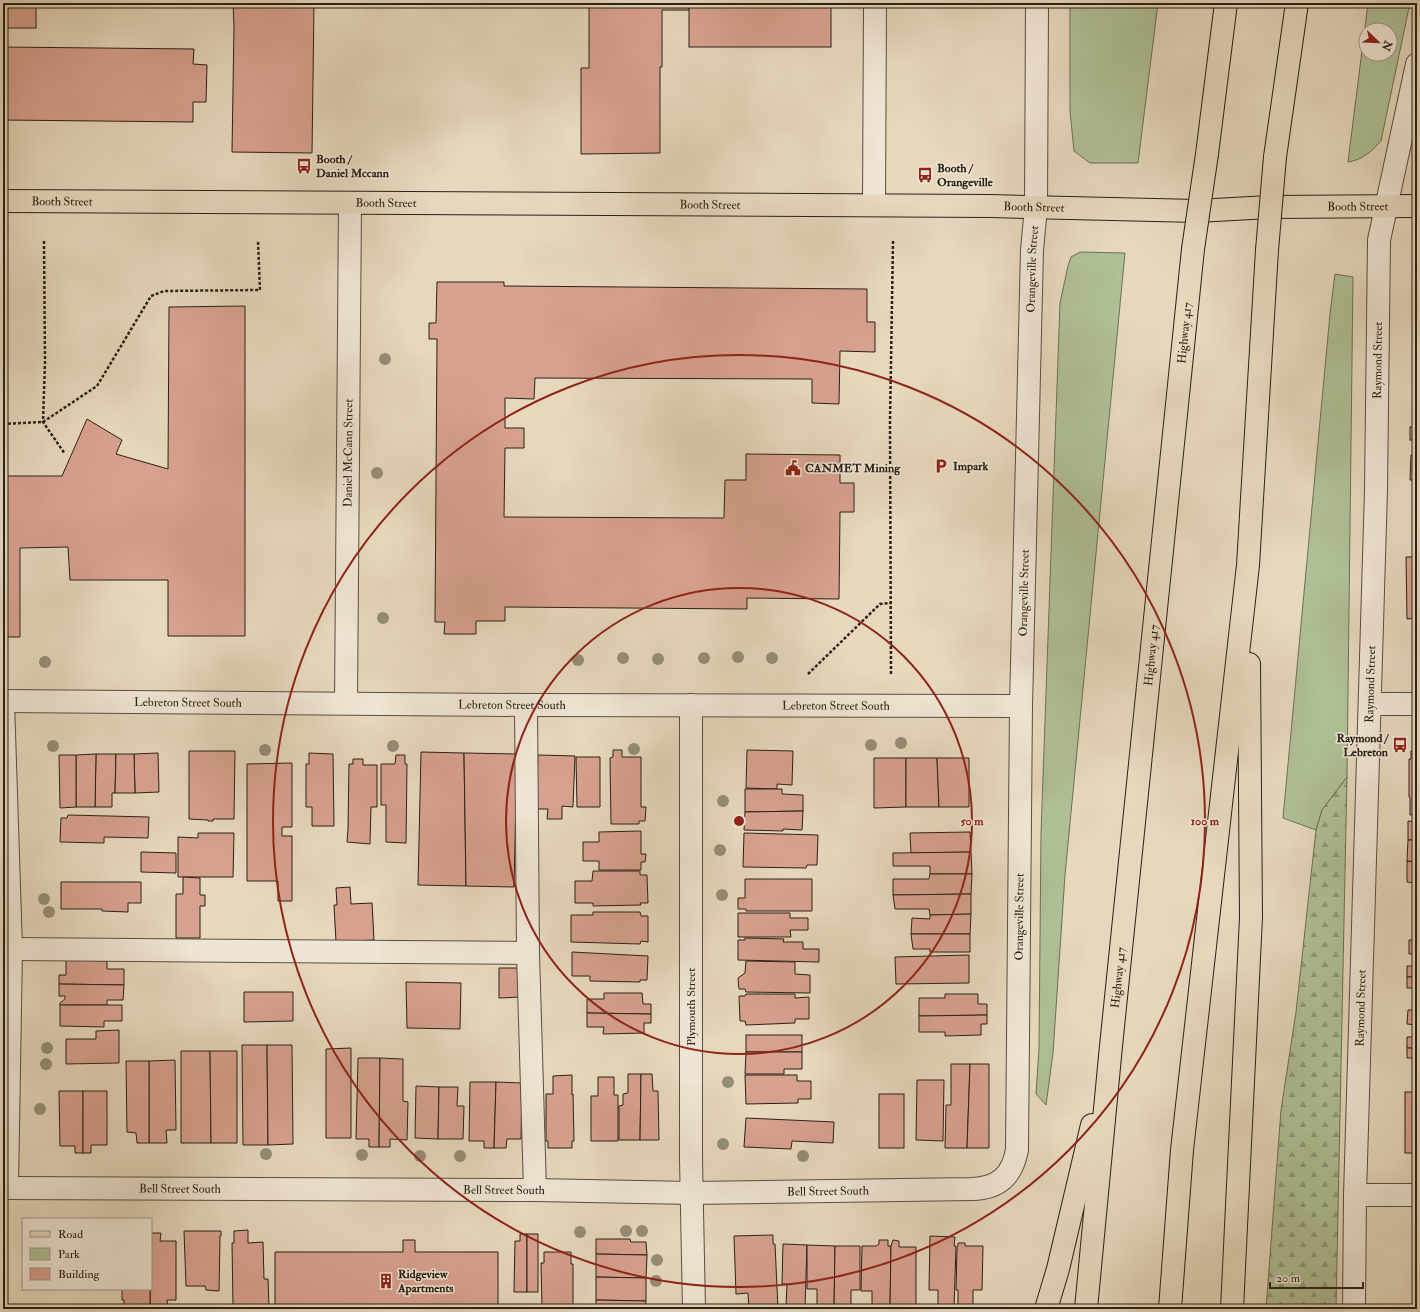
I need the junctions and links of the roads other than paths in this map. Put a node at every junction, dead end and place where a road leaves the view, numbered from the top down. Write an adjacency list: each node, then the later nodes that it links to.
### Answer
1 (875, 3): 8 (street)
2 (1037, 3): 11 (street, Orangeville Street)
3 (1226, 3): 22 (main road, Highway 417, bridge)
4 (1297, 3): 12 (main road, bridge)
5 (1417, 64): 9 (street, Raymond Street)
6 (3, 201): 7 (main road, Booth Street)
7 (350, 203): 8 (main road, Booth Street); 14 (street, Daniel McCann Street)
8 (874, 205): 11 (main road, Booth Street)
9 (1386, 206): 10 (main road, Booth Street); 11 (main road, Booth Street); 15 (street, Raymond Street)
10 (1417, 206)
11 (1036, 207): 19 (street, Orangeville Street)
12 (1248, 565): 32 (main road); 33 (main road)
13 (3, 701): 14 (street, Lebreton Street South); 20 (street)
14 (346, 703): 17 (street, Lebreton Street South)
15 (1370, 704): 16 (street); 28 (street, Raymond Street)
16 (1417, 704)
17 (526, 705): 18 (street, Lebreton Street South); 21 (street)
18 (691, 705): 19 (street, Lebreton Street South); 26 (street, Plymouth Street)
19 (1022, 706): 23 (street, Orangeville Street)
20 (11, 950): 21 (street); 24 (street)
21 (528, 953): 25 (street)
22 (1111, 1046): 30 (main road); 31 (main road, Highway 417)
23 (1002, 1180): 26 (street, Bell Street South)
24 (5, 1188): 25 (street, Bell Street South)
25 (535, 1190): 26 (street, Bell Street South)
26 (692, 1193): 29 (street, Plymouth Street)
27 (1417, 1194): 28 (street)
28 (1355, 1195): 34 (street, Raymond Street)
29 (694, 1309)
30 (1046, 1309)
31 (1086, 1309)
32 (1170, 1309)
33 (1232, 1309)
34 (1354, 1309)

